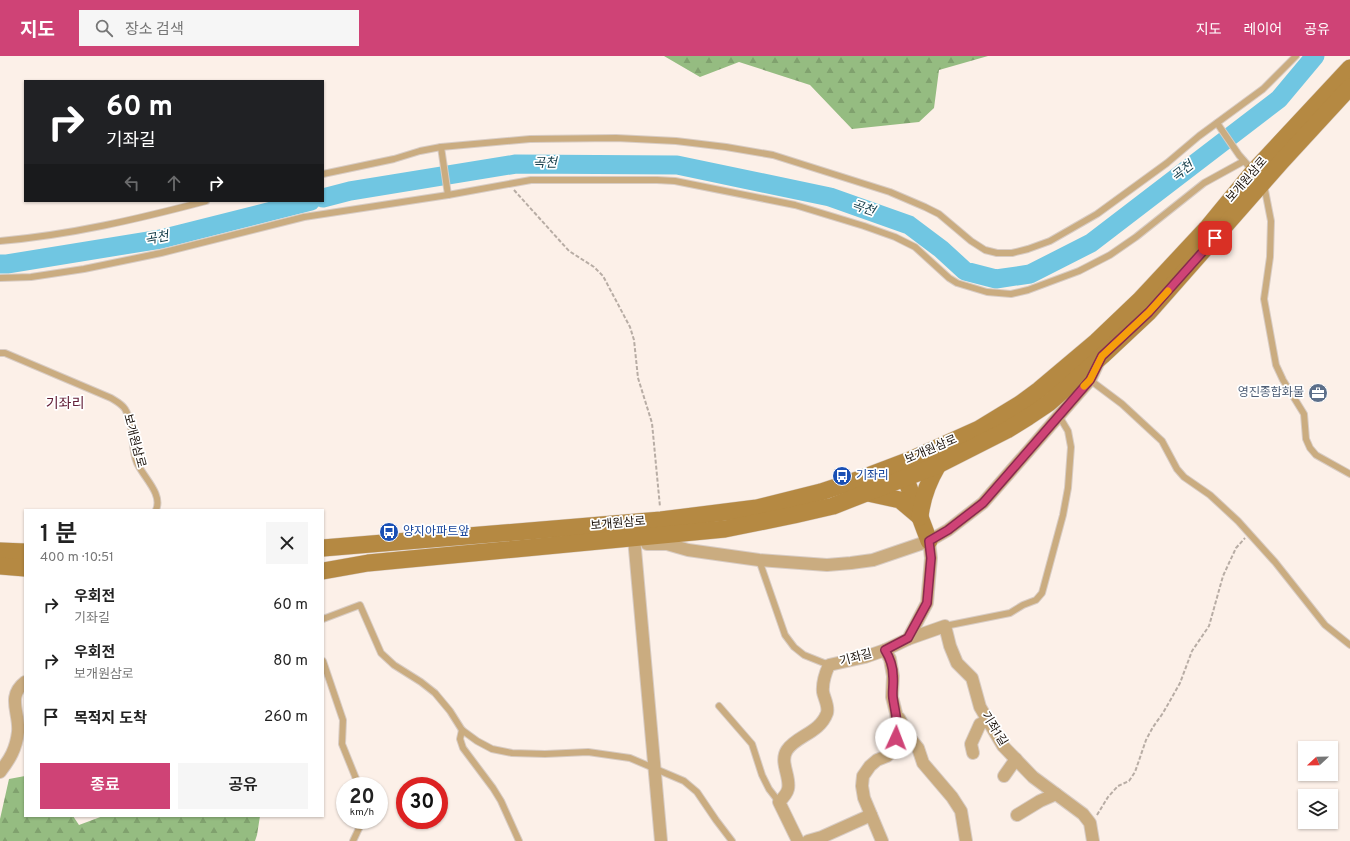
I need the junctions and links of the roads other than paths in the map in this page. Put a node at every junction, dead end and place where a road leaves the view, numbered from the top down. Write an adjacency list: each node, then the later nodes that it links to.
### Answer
1 (1296, 56): 4 (lane)
2 (1350, 68): 6 (main road, 보개원삼로)
3 (1350, 87): 6 (main road, 보개원삼로)
4 (1217, 123): 5 (lane); 6 (lane)
5 (441, 147): 7 (lane); 8 (lane)
6 (1254, 171): 8 (lane); 13 (main road, 보개원삼로); 17 (main road, 보개원삼로); 18 (lane)
7 (324, 174)
8 (448, 194): 11 (lane)
9 (202, 202): 10 (lane)
10 (0, 241)
11 (0, 278)
12 (0, 353): 20 (lane, 보개원삼로)
13 (1102, 356): 14 (street, 보개원삼로); 16 (main road, 보개원삼로)
14 (1090, 380): 15 (street, 보개원삼로); 34 (lane)
15 (1059, 416): 22 (street, 보개원삼로); 32 (lane)
16 (938, 465): 17 (main road, 보개원삼로); 21 (main road)
17 (902, 471): 19 (main road, 보개원삼로); 21 (main road); 24 (main road, 보개원삼로)
18 (1350, 474)
19 (868, 492): 21 (main road); 23 (main road, 보개원삼로)
20 (156, 509)
21 (920, 518): 22 (main road)
22 (929, 541): 27 (street, 보개원삼로); 33 (street)
23 (634, 542): 27 (street, 보개원삼로); 30 (main road, 보개원삼로); 45 (street)
24 (324, 548)
25 (0, 551): 26 (main road)
26 (24, 552)
27 (759, 560): 37 (lane)
28 (0, 566): 29 (main road)
29 (24, 568)
30 (324, 571)
31 (324, 619): 42 (lane)
32 (945, 626): 33 (street); 41 (street, 기좌1길)
33 (908, 638): 35 (street, 기좌길)
34 (1350, 646)
35 (885, 650): 37 (street, 기좌길); 40 (street)
36 (324, 664): 48 (lane)
37 (829, 666): 50 (street, 기좌길)
38 (24, 683): 46 (street)
39 (719, 706): 50 (lane)
40 (896, 713): 51 (street); 61 (street)
41 (988, 721): 43 (street); 44 (street, 기좌1길)
42 (462, 730): 45 (lane); 56 (lane)
43 (973, 753)
44 (1016, 759): 47 (street); 49 (street, 기좌1길)
45 (654, 769): 57 (street); 58 (lane)
46 (0, 772)
47 (1004, 776)
48 (355, 777)
49 (1056, 794): 52 (street); 62 (street, 기좌1길)
50 (779, 802): 59 (street)
51 (871, 815): 54 (street); 60 (street)
52 (1017, 815)
53 (359, 829): 55 (lane)
54 (881, 840)
55 (354, 841)
56 (519, 841)
57 (661, 841)
58 (732, 841)
59 (798, 841)
60 (808, 841)
61 (966, 841)
62 (1093, 841)

